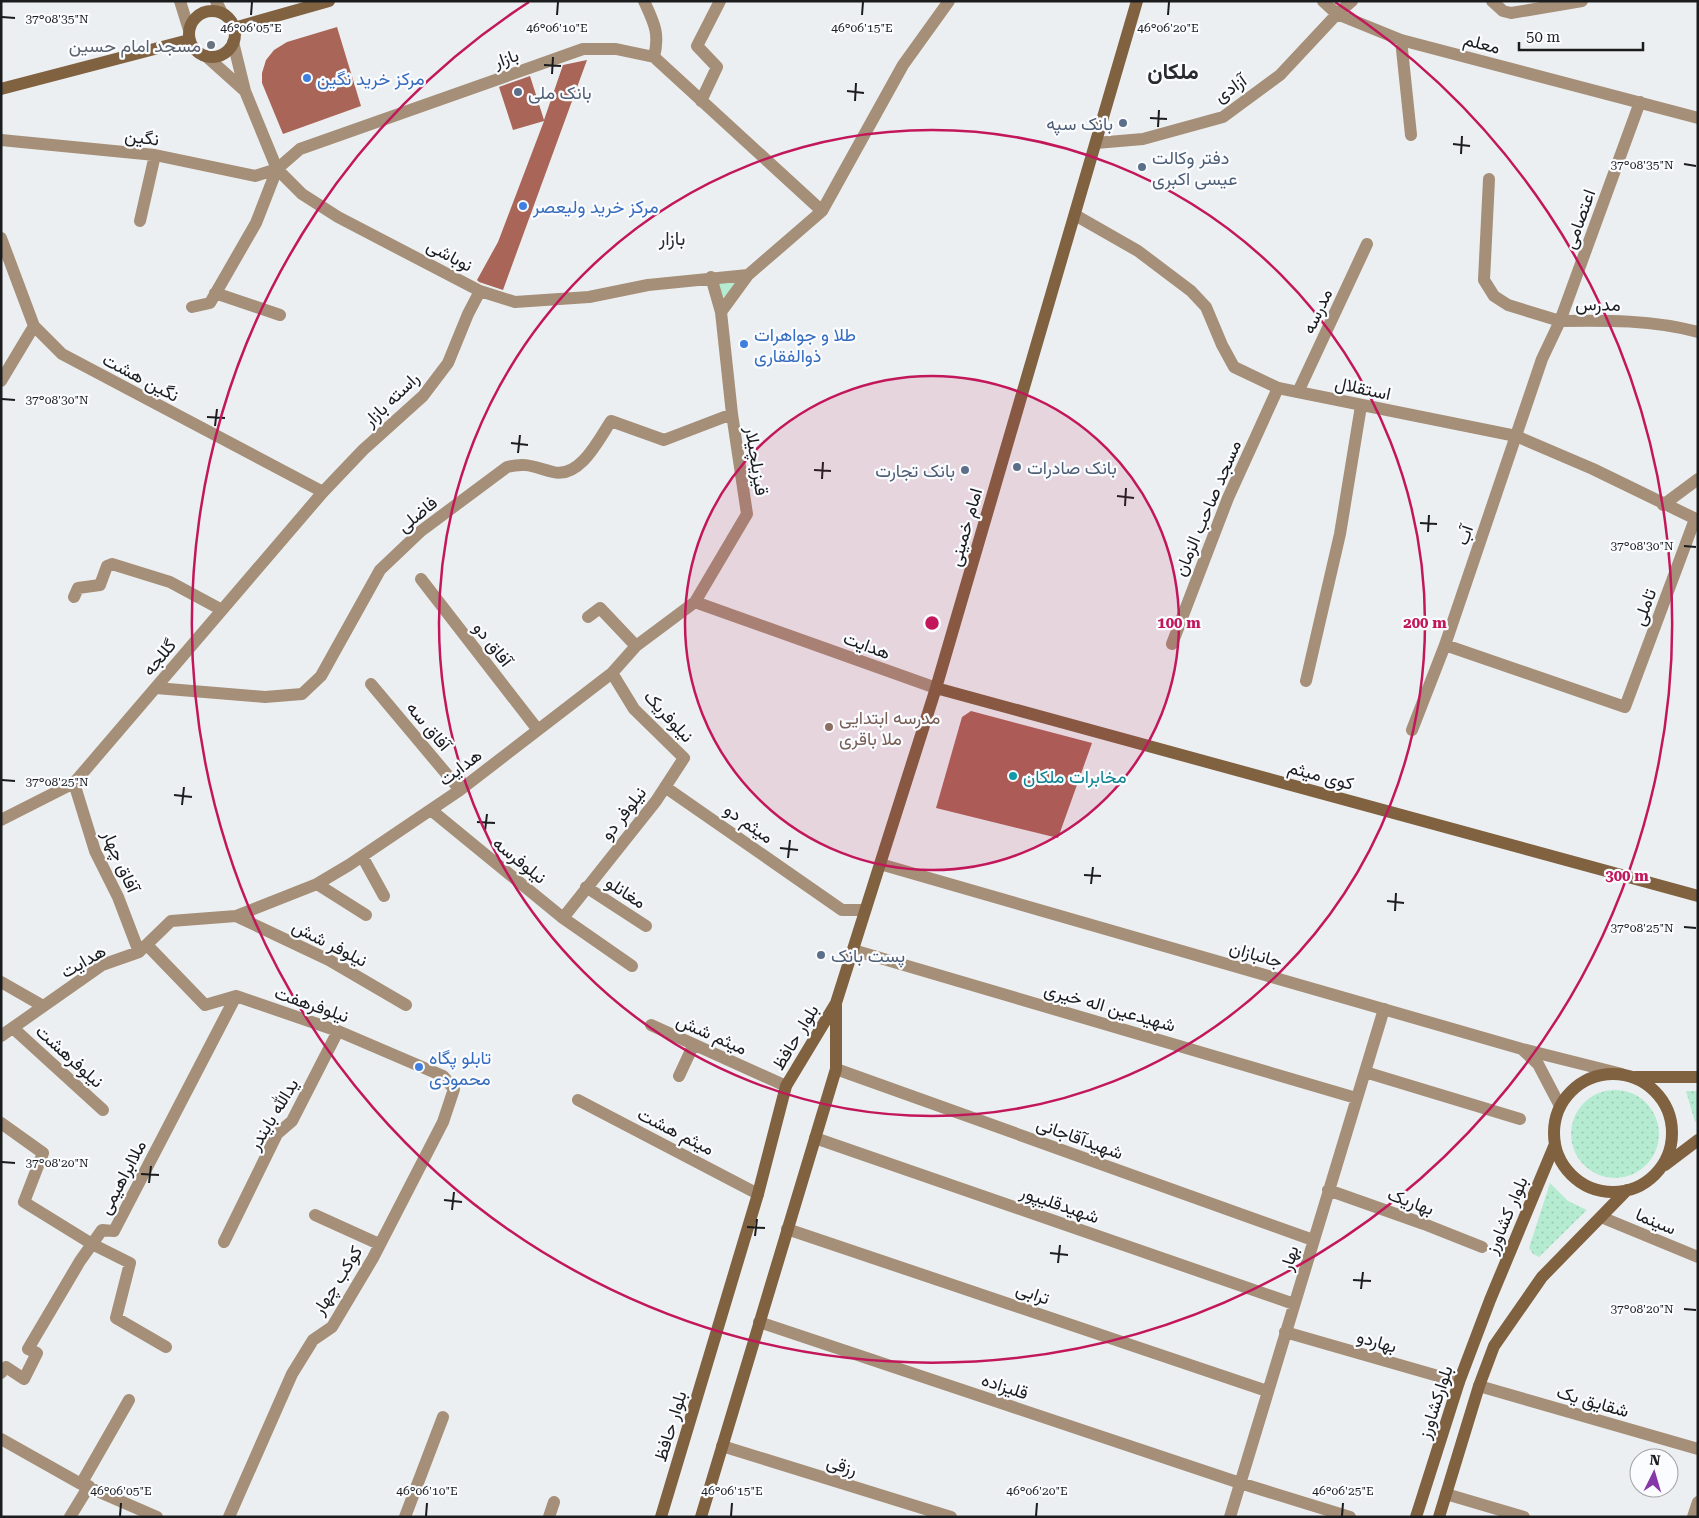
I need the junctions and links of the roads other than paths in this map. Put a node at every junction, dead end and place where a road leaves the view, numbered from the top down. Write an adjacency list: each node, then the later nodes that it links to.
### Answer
1 (180, 1): 14 (street)
2 (329, 1): 13 (main road)
3 (644, 1): 18 (street)
4 (720, 1): 21 (street)
5 (949, 1): 30 (street)
6 (1137, 1): 26 (main road, امام خمینی)
7 (1323, 1): 12 (street, معلم)
8 (1352, 1): 12 (street, آزادی)
9 (1492, 1): 10 (street)
10 (1582, 1)
11 (219, 7): 13 (main road); 14 (main road)
12 (1337, 14): 15 (street, معلم); 26 (street, آزادی)
13 (234, 28): 16 (main road)
14 (189, 35): 17 (main road); 19 (main road)
15 (1401, 40): 22 (street, معلم); 24 (street)
16 (234, 42): 17 (main road); 20 (street, نوباشی)
17 (206, 56): 20 (street)
18 (654, 57): 21 (street); 28 (street, بازار)
19 (1, 89)
20 (245, 91): 28 (street, نوباشی)
21 (701, 100): 30 (street)
22 (1640, 102): 23 (street, معلم); 42 (street, اعتصامی)
23 (1698, 118)
24 (1411, 135)
25 (1, 140): 27 (street, نگین)
26 (1096, 143): 31 (main road, امام خمینی)
27 (155, 155): 28 (street, نگین); 32 (street)
28 (277, 169): 37 (street, نوباشی); 38 (street)
29 (1489, 179): 42 (street)
30 (822, 211): 35 (street)
31 (1075, 215): 46 (street, استقلال); 67 (main road, امام خمینی)
32 (140, 221)
33 (1, 238): 43 (street, نگین هشت)
34 (1367, 244): 47 (street, مدرسه)
35 (748, 275): 36 (street, نوباشی); 40 (street)
36 (711, 277): 37 (street, نوباشی); 40 (street, قیزیلچیلار)
37 (480, 291): 52 (street, راسته بازار)
38 (215, 293): 39 (street); 41 (street)
39 (192, 307)
40 (722, 312): 49 (street, قیزیلچیلار)
41 (280, 315)
42 (1560, 321): 44 (street, مدرس); 50 (street, مدرس)
43 (34, 326): 45 (street); 52 (street, نگین هشت)
44 (1698, 332)
45 (1, 381)
46 (1278, 388): 47 (street, استقلال); 60 (street, مسجد صاحب الزمان)
47 (1298, 392): 48 (street, استقلال)
48 (1361, 406): 50 (street, استقلال); 64 (street)
49 (732, 414): 57 (street, قیزیلچیلار); 66 (street, فاضلی)
50 (1516, 436): 53 (street, استقلال); 61 (street, آب)
51 (1698, 479): 53 (street)
52 (323, 492): 58 (street, گللجه)
53 (1664, 505): 54 (street, استقلال)
54 (1697, 519): 61 (street, تاملی)
55 (421, 579): 68 (street, آفاق دو)
56 (74, 597): 58 (street)
57 (695, 602): 62 (street, هدایت); 67 (street, هدایت)
58 (222, 610): 66 (street, گللجه)
59 (588, 617): 62 (street)
60 (1172, 644)
61 (1445, 645): 69 (street, آب)
62 (636, 646): 63 (street, هدایت)
63 (612, 673): 68 (street, هدایت); 70 (street, نیلوفریک)
64 (1306, 681)
65 (371, 684): 73 (street, آفاق سه)
66 (156, 688): 71 (street, گللجه)
67 (936, 688): 77 (main road, امام خمینی); 81 (main road, کوی میثم)
68 (538, 730): 73 (street, هدایت)
69 (1412, 730)
70 (684, 758): 72 (street, نیلوفر دو)
71 (74, 783): 75 (street, گللجه); 87 (street, آفاق چهار)
72 (665, 786): 79 (street, نیلوفر دو); 82 (street, میثم دو)
73 (460, 790): 74 (street, هدایت)
74 (431, 810): 76 (street, هدایت); 85 (street, نیلوفرسه)
75 (1, 820)
76 (362, 856): 78 (street, هدایت); 80 (street)
77 (880, 864): 82 (main road, امام خمینی); 95 (street, جانبازان)
78 (316, 884): 83 (street); 84 (street, هدایت)
79 (586, 887): 85 (street, نیلوفر دو); 86 (street, مغانلو)
80 (384, 896)
81 (1698, 896)
82 (866, 910): 88 (main road, امام خمینی)
83 (366, 915)
84 (236, 916): 87 (street, هدایت); 93 (street, نیلوفر شش)
85 (563, 918): 89 (street, نیلوفرسه)
86 (646, 926)
87 (143, 949): 91 (street); 94 (street, هدایت)
88 (853, 950): 92 (main road, امام خمینی); 108 (street, شهیدعین اله خیری)
89 (632, 966)
90 (1, 982): 94 (street)
91 (236, 996): 98 (street, نیلوفرهفت); 127 (street, ملاابراهیمی)
92 (836, 1003): 102 (main road, بلوار حافظ); 107 (main road, بلوار حافظ)
93 (406, 1005)
94 (43, 1006): 97 (street, هدایت)
95 (1384, 1009): 101 (street, جانبازان); 103 (street, بهار)
96 (651, 1025): 100 (street, میثم شش)
97 (13, 1028): 99 (street, هدایت); 111 (street, نیلوفرهشت)
98 (338, 1031): 112 (street, نیلوفرهفت); 126 (street, یدالله بایندر)
99 (1, 1036)
100 (693, 1046): 105 (street); 107 (street, میثم شش)
101 (1522, 1049): 104 (street, جانبازان); 110 (street)
102 (836, 1069): 115 (main road, بلوار حافظ); 125 (street, شهیدآقاجانی)
103 (1364, 1072): 108 (street, بهار); 113 (street)
104 (1627, 1075): 106 (main road); 110 (main road); 118 (main road)
105 (679, 1076)
106 (1698, 1076)
107 (786, 1086): 121 (main road, بلوار حافظ)
108 (1356, 1098): 119 (street, بهار)
109 (578, 1100): 121 (street, میثم هشت)
110 (1560, 1106): 117 (main road)
111 (103, 1110)
112 (448, 1113): 128 (street, کوکب چهار)
113 (1520, 1120)
114 (1, 1123): 127 (street)
115 (815, 1138): 124 (main road, بلوار حافظ); 132 (street, شهیدقلیپور)
116 (1698, 1140): 118 (main road)
117 (1555, 1144): 120 (main road); 131 (main road, بلوار کشاورز)
118 (1661, 1168): 120 (main road)
119 (1328, 1190): 125 (street, بهار); 129 (street, بهاریک)
120 (1627, 1190): 123 (main road, بلوارکشاورز)
121 (758, 1194): 155 (main road, بلوار حافظ)
122 (315, 1215): 128 (street)
123 (1601, 1217): 130 (street, سینما); 138 (main road, بلوارکشاورز)
124 (787, 1230): 133 (main road, بلوار حافظ); 139 (street, ترابی)
125 (1313, 1240): 132 (street, بهار)
126 (224, 1242)
127 (92, 1244): 135 (street); 136 (street, ملاابراهیمی)
128 (379, 1244): 152 (street, کوکب چهار)
129 (1482, 1247)
130 (1698, 1257)
131 (1490, 1300): 137 (main road, بلوارکشاورز)
132 (1294, 1304): 134 (street, بهار)
133 (759, 1322): 143 (main road, بلوار حافظ); 145 (street, قلیزاده)
134 (1285, 1332): 137 (street, بهاردو); 139 (street, بهار)
135 (166, 1346)
136 (1, 1373)
137 (1459, 1382): 160 (main road, بلوارکشاورز)
138 (1479, 1386): 144 (street, شقایق یک); 147 (main road, بلوارکشاورز)
139 (1267, 1391): 145 (street, بهار)
140 (129, 1400): 146 (street)
141 (443, 1417): 153 (street)
142 (1, 1439): 146 (street)
143 (722, 1446): 156 (main road, بلوار حافظ); 157 (street, رزقی)
144 (1698, 1449)
145 (1240, 1483): 158 (street, بهار); 159 (street, قلیزاده)
146 (85, 1485): 150 (street); 151 (street)
147 (1446, 1494): 161 (main road, بلوارکشاورز); 162 (street)
148 (554, 1502): 154 (street)
149 (1698, 1502): 163 (street)
150 (70, 1517)
151 (157, 1517)
152 (229, 1517)
153 (405, 1517)
154 (548, 1517)
155 (661, 1517)
156 (701, 1517)
157 (951, 1517)
158 (1230, 1517)
159 (1350, 1517)
160 (1416, 1517)
161 (1439, 1517)
162 (1524, 1517)
163 (1693, 1517)

